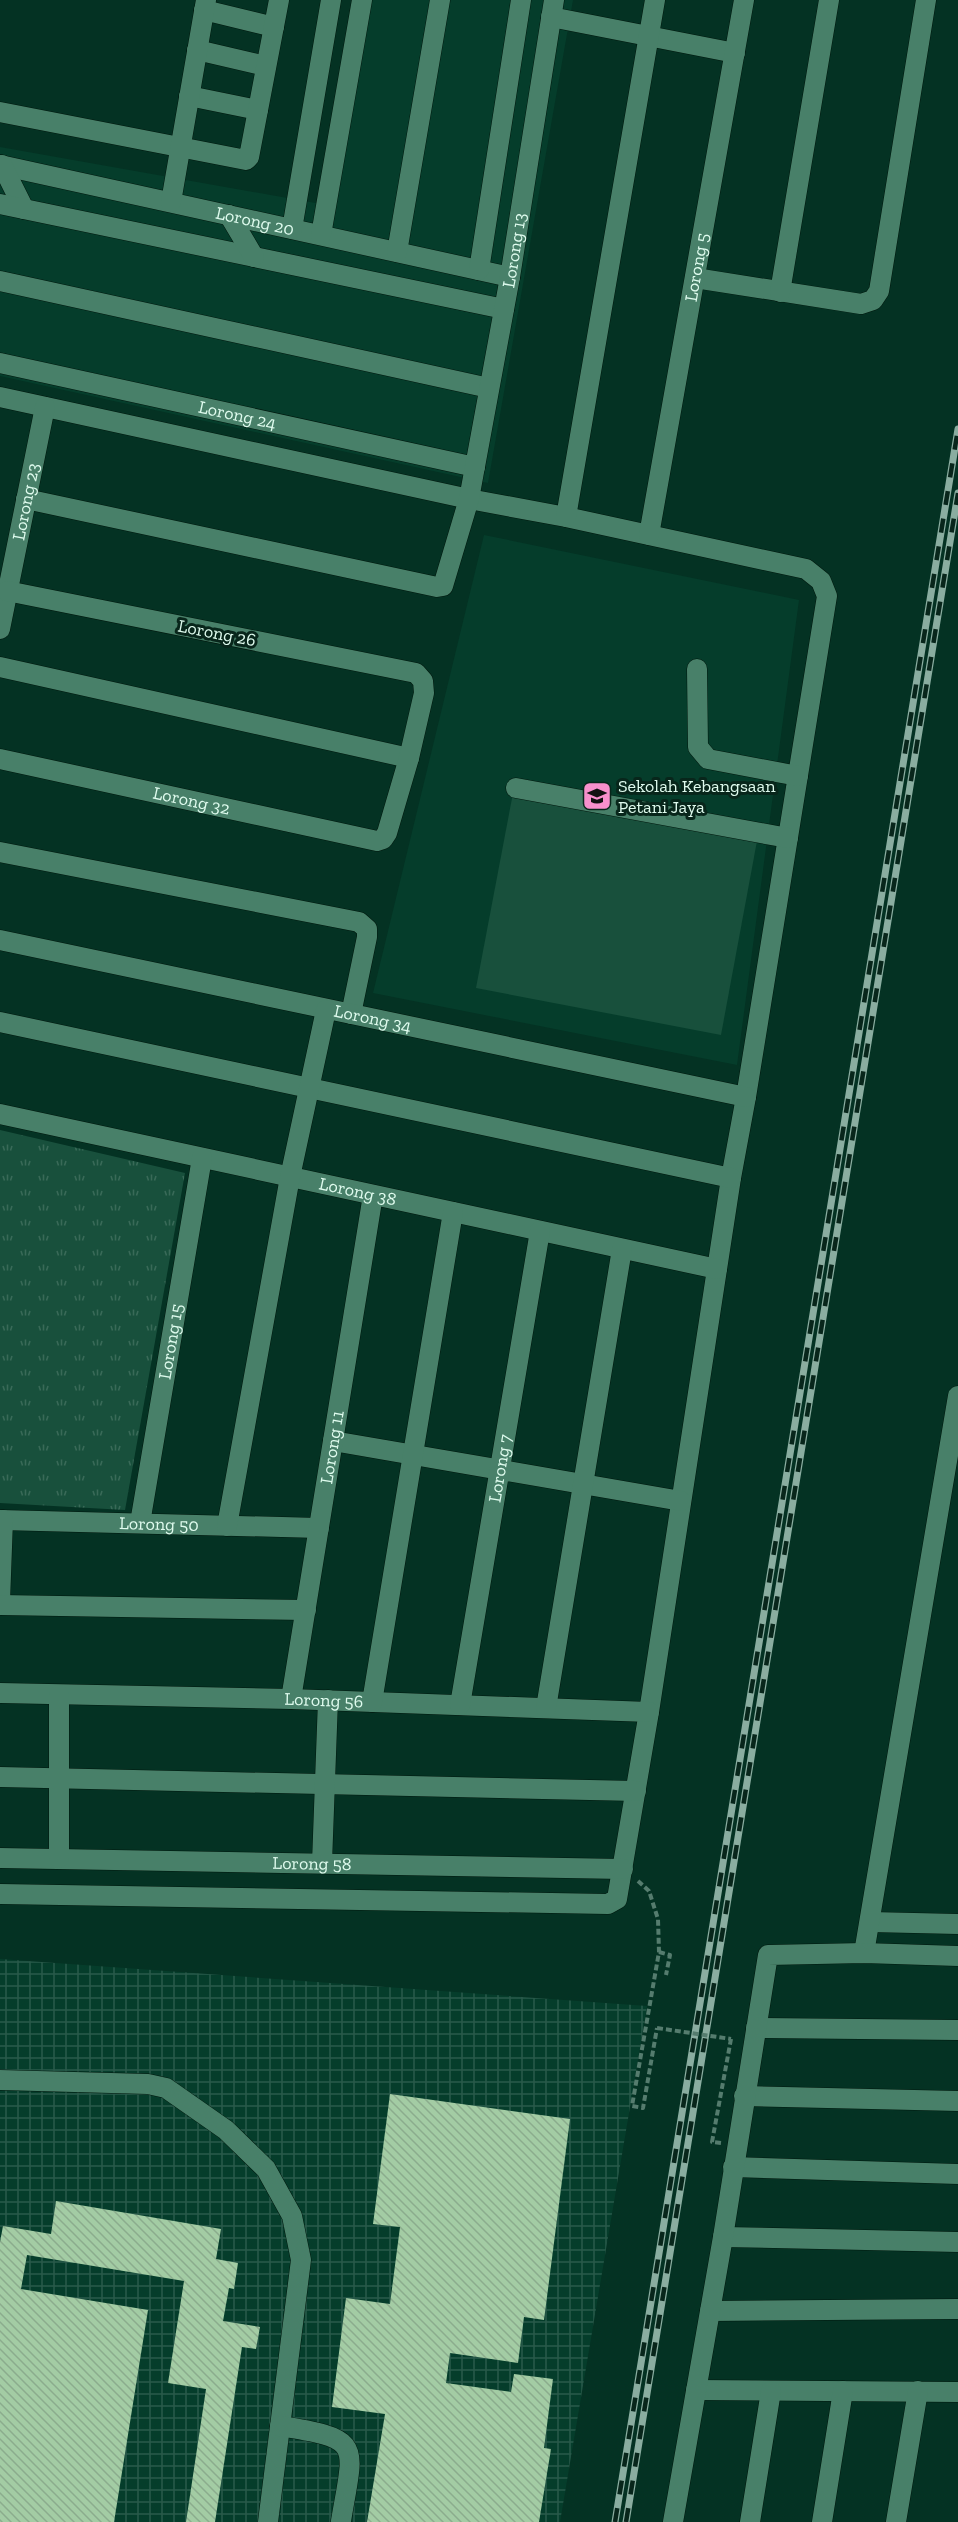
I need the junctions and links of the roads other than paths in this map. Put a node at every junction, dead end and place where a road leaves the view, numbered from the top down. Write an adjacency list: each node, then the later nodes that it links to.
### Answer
1 (279, 0): 12 (street)
2 (331, 0): 26 (street)
3 (362, 0): 27 (street)
4 (440, 0): 28 (street)
5 (521, 0): 30 (street)
6 (655, 0): 13 (street)
7 (744, 0): 15 (street, Lorong 5)
8 (829, 0): 34 (street)
9 (926, 0): 34 (street)
10 (205, 5): 12 (street); 14 (street)
11 (552, 9): 13 (street); 31 (street, Lorong 13)
12 (274, 27): 16 (street)
13 (649, 36): 15 (street); 43 (street)
14 (197, 50): 16 (street); 17 (street)
15 (735, 52): 32 (street, Lorong 5)
16 (266, 66): 18 (street)
17 (189, 96): 18 (street); 20 (street)
18 (258, 110): 20 (street)
19 (0, 112): 20 (street)
20 (180, 146): 22 (street)
21 (1, 165): 22 (street, Lorong 20); 24 (street)
22 (171, 202): 25 (street, Lorong 20)
23 (0, 204): 24 (street, Lorong 20)
24 (24, 209): 29 (street, Lorong 20)
25 (229, 215): 26 (street, Lorong 20); 29 (street)
26 (292, 229): 27 (street, Lorong 20)
27 (321, 235): 28 (street, Lorong 20)
28 (397, 252): 30 (street, Lorong 20)
29 (254, 257): 35 (street, Lorong 20)
30 (479, 270): 31 (street, Lorong 20)
31 (510, 277): 35 (street, Lorong 13)
32 (695, 278): 34 (street); 44 (street, Lorong 5)
33 (0, 281): 37 (street)
34 (780, 292)
35 (504, 309): 37 (street, Lorong 13)
36 (0, 363): 40 (street, Lorong 24)
37 (489, 388): 40 (street, Lorong 13)
38 (0, 397): 39 (street, Lorong 24)
39 (45, 407): 41 (street, Lorong 23); 42 (street, Lorong 24)
40 (475, 467): 42 (street, Lorong 13)
41 (26, 499): 42 (street, Lorong 13); 45 (street, Lorong 23)
42 (469, 499): 43 (street, Lorong 24)
43 (566, 517): 44 (street, Lorong 24)
44 (649, 535): 51 (street, Lorong 24)
45 (8, 591): 46 (street, Lorong 23); 49 (street, Lorong 26)
46 (0, 629)
47 (0, 667): 49 (street)
48 (697, 669): 51 (street)
49 (409, 758): 50 (street, Lorong 32)
50 (0, 759)
51 (798, 776): 53 (street, Lorong 24)
52 (516, 788): 53 (street)
53 (788, 838): 60 (street, Lorong 24)
54 (0, 852): 57 (street)
55 (0, 940): 56 (street, Lorong 34)
56 (326, 1010): 57 (street, Lorong 34); 59 (street)
57 (351, 1014): 60 (street, Lorong 34)
58 (0, 1022): 59 (street)
59 (308, 1088): 63 (street); 64 (street)
60 (746, 1097): 64 (street, Lorong 24)
61 (0, 1114): 62 (street, Lorong 38)
62 (202, 1158): 63 (street, Lorong 38); 77 (street, Lorong 15)
63 (290, 1177): 65 (street, Lorong 38); 78 (street)
64 (731, 1178): 69 (street, Lorong 24)
65 (373, 1195): 66 (street, Lorong 38); 71 (street, Lorong 11)
66 (453, 1212): 67 (street, Lorong 38); 72 (street)
67 (540, 1231): 68 (street, Lorong 38); 73 (street, Lorong 7)
68 (622, 1249): 69 (street, Lorong 38); 74 (street)
69 (717, 1269): 75 (street, Lorong 24)
70 (958, 1396): 99 (street)
71 (333, 1442): 72 (street); 79 (street, Lorong 11)
72 (413, 1455): 73 (street); 86 (street)
73 (499, 1470): 74 (street); 87 (street, Lorong 7)
74 (583, 1485): 75 (street); 88 (street)
75 (681, 1501): 89 (street, Lorong 24)
76 (1, 1520): 77 (street, Lorong 50); 80 (street)
77 (140, 1523): 78 (street, Lorong 50)
78 (227, 1526): 79 (street, Lorong 50)
79 (319, 1528): 81 (street, Lorong 11)
80 (0, 1604): 81 (street)
81 (306, 1610): 84 (street, Lorong 11)
82 (0, 1694): 83 (street, Lorong 56)
83 (59, 1695): 84 (street, Lorong 56); 91 (street)
84 (291, 1699): 85 (street, Lorong 56)
85 (328, 1700): 86 (street, Lorong 56); 92 (street)
86 (372, 1702): 87 (street, Lorong 56)
87 (460, 1705): 88 (street, Lorong 56)
88 (546, 1708): 89 (street, Lorong 56)
89 (649, 1712): 93 (street, Lorong 24)
90 (0, 1777): 91 (street)
91 (59, 1779): 92 (street); 95 (street)
92 (325, 1784): 93 (street); 96 (street)
93 (636, 1791): 97 (street, Lorong 24)
94 (0, 1858): 95 (street, Lorong 58)
95 (58, 1858): 96 (street, Lorong 58)
96 (322, 1863): 97 (street, Lorong 58)
97 (623, 1869): 98 (street, Lorong 24)
98 (0, 1894)
99 (870, 1922): 100 (street); 101 (street)
100 (958, 1924)
101 (864, 1953): 102 (street); 103 (street)
102 (958, 1956)
103 (756, 2028): 104 (street); 106 (street)
104 (958, 2030)
105 (0, 2080): 119 (street)
106 (744, 2096): 107 (street); 108 (street)
107 (958, 2101)
108 (733, 2167): 109 (street); 110 (street)
109 (958, 2174)
110 (723, 2237): 111 (street); 113 (street)
111 (958, 2242)
112 (958, 2309): 113 (street)
113 (710, 2310): 114 (street)
114 (696, 2390): 115 (street); 122 (street)
115 (771, 2391): 116 (street); 123 (street)
116 (843, 2391): 117 (street); 124 (street)
117 (918, 2391): 118 (street); 125 (street)
118 (958, 2392)
119 (280, 2426): 120 (street); 121 (street)
120 (341, 2521)
121 (268, 2522)
122 (674, 2522)
123 (750, 2522)
124 (822, 2522)
125 (896, 2522)

